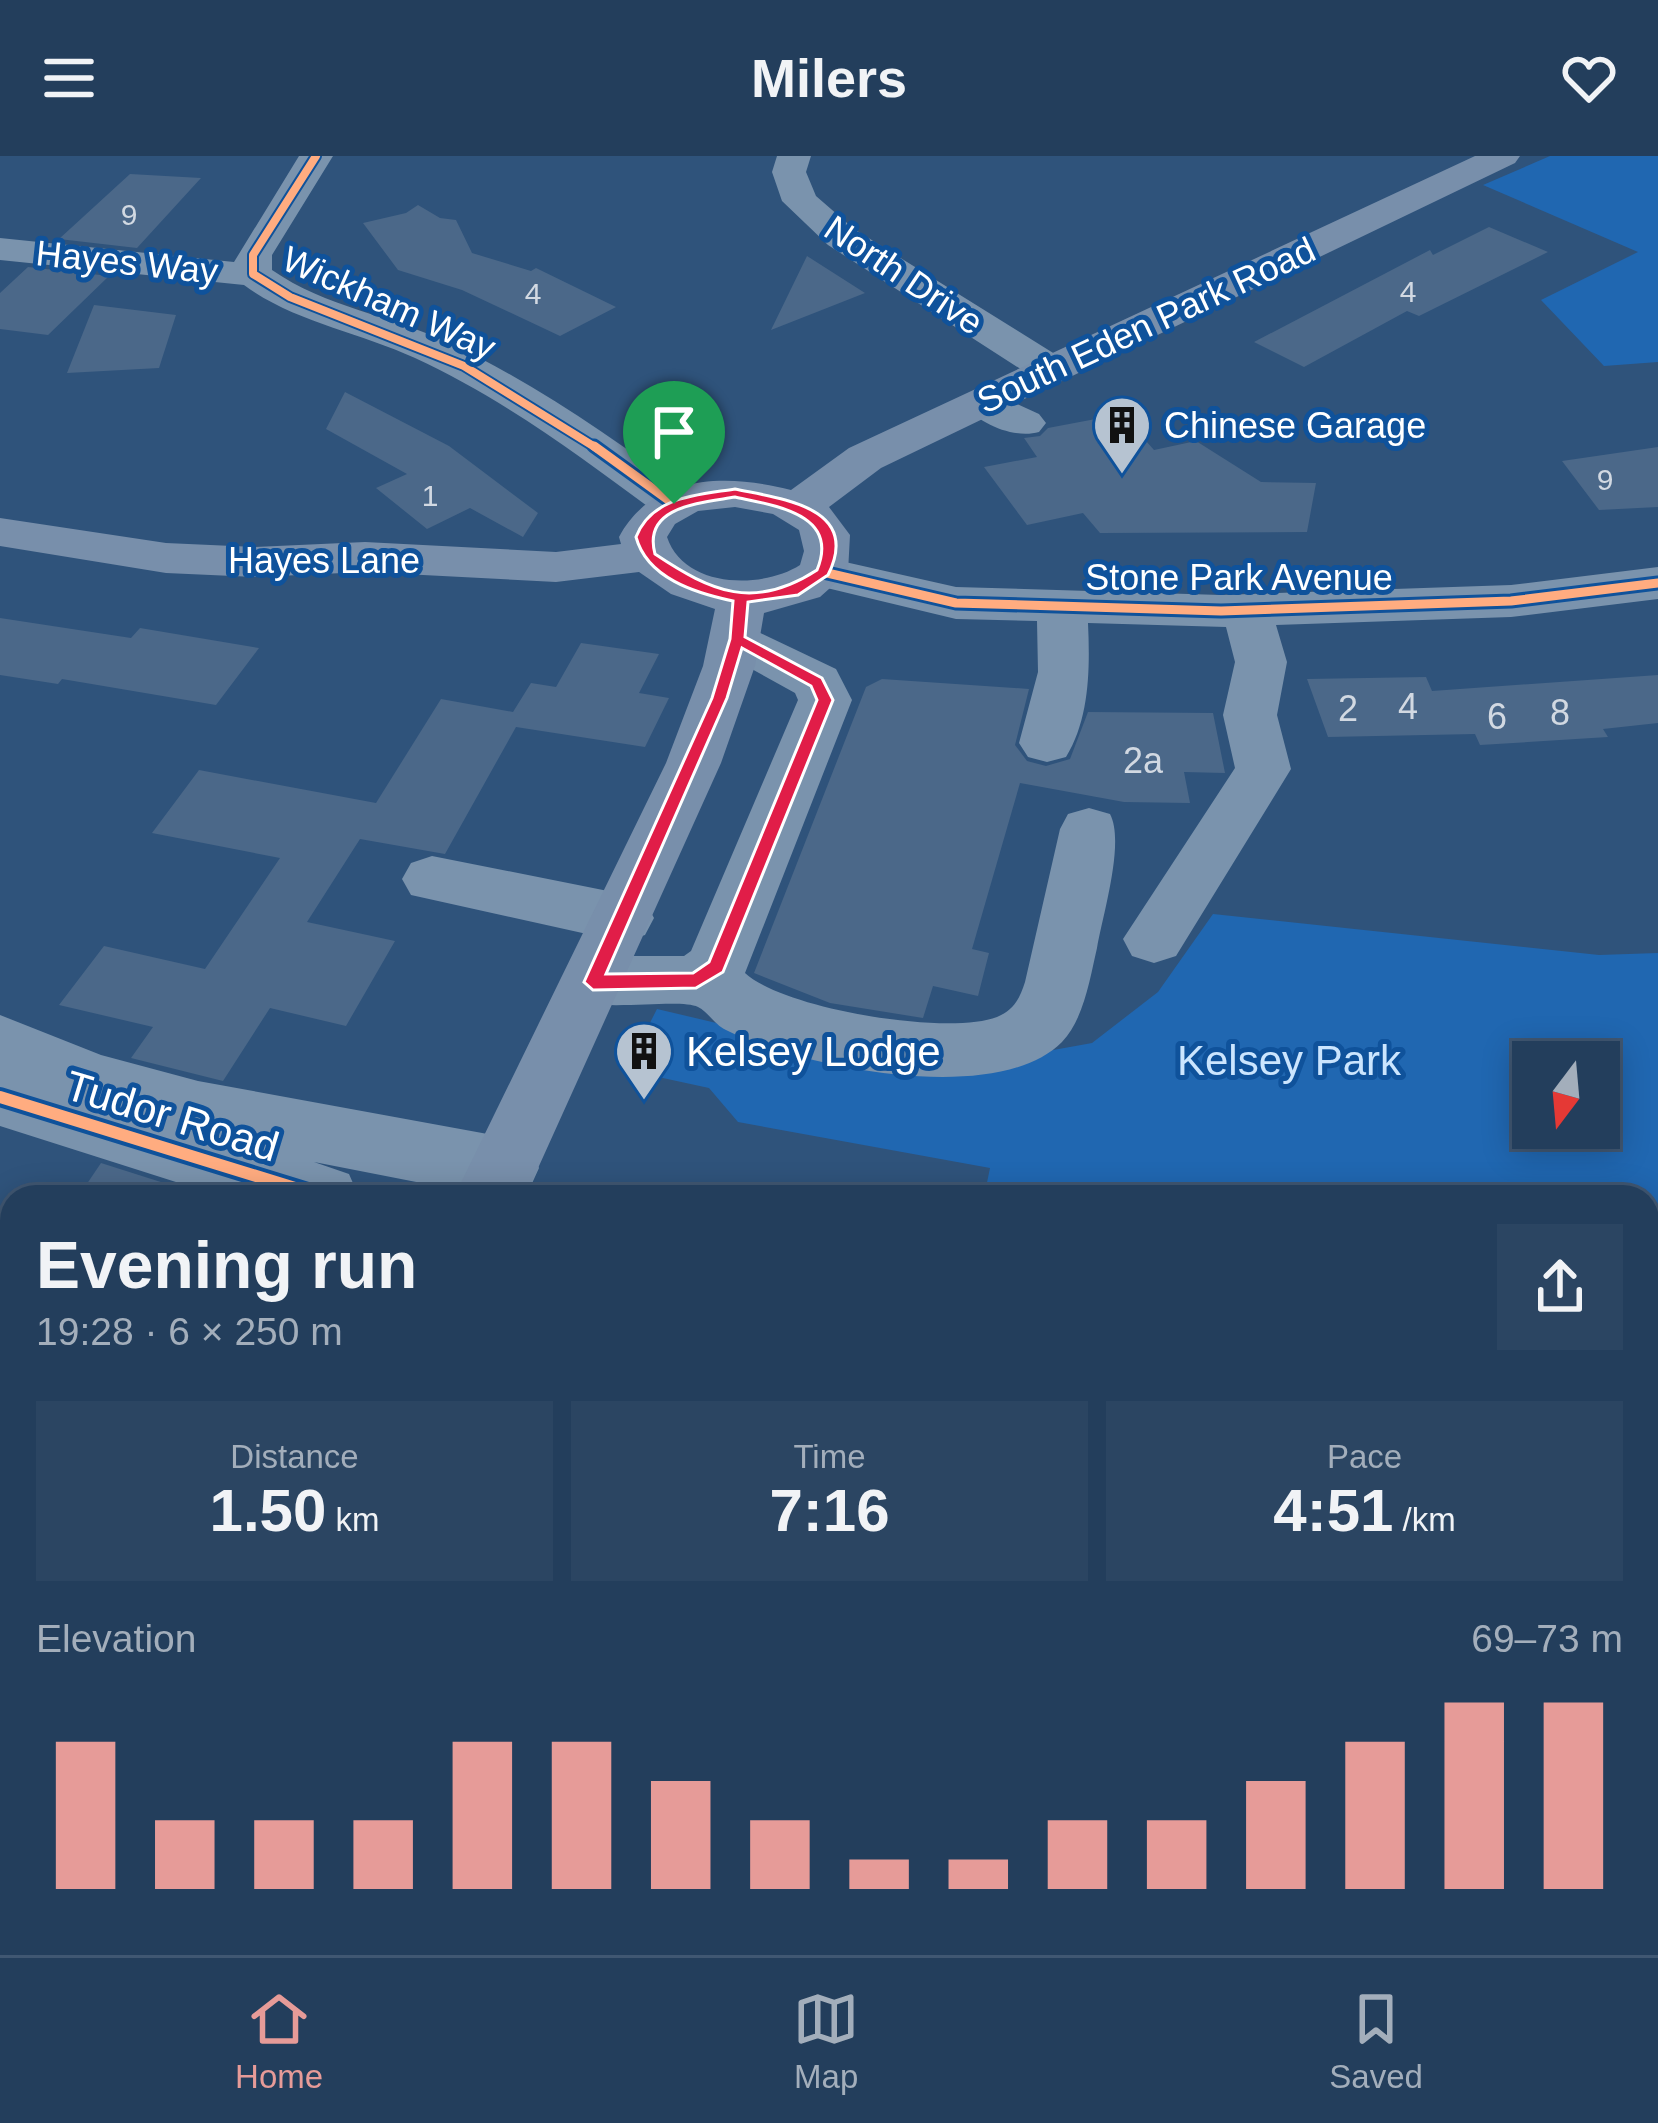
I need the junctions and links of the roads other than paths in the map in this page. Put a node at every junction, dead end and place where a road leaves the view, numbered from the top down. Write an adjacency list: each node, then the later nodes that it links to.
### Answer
1 (316, 156): 5 (street, Wickham Way)
2 (794, 156): 6 (street, North Drive)
3 (1502, 156): 6 (main road, South Eden Park Road)
4 (0, 249): 5 (street, Hayes Way)
5 (254, 274): 9 (street, Wickham Way)
6 (1051, 370): 7 (main road, South Eden Park Road)
7 (984, 401): 8 (street); 10 (main road, South Eden Park Road)
8 (1024, 423)
9 (674, 504): 10 (main road); 12 (main road)
10 (798, 507): 13 (main road)
11 (0, 532): 12 (main road, Hayes Lane)
12 (649, 556): 17 (main road)
13 (823, 572): 15 (street, Stone Park Avenue); 17 (main road)
14 (1658, 584): 16 (street, Stone Park Avenue)
15 (1032, 594): 16 (street, Stone Park Avenue); 18 (street)
16 (1225, 595): 22 (street)
17 (739, 619): 21 (main road); 23 (street)
18 (1047, 743)
19 (1089, 829): 23 (street)
20 (432, 879): 21 (street)
21 (623, 917): 24 (main road)
22 (1154, 939)
23 (708, 976): 24 (street)
24 (593, 982): 27 (main road)
25 (0, 1042): 27 (street)
26 (0, 1097): 28 (street, Tudor Road)
27 (496, 1183)
28 (285, 1185)

